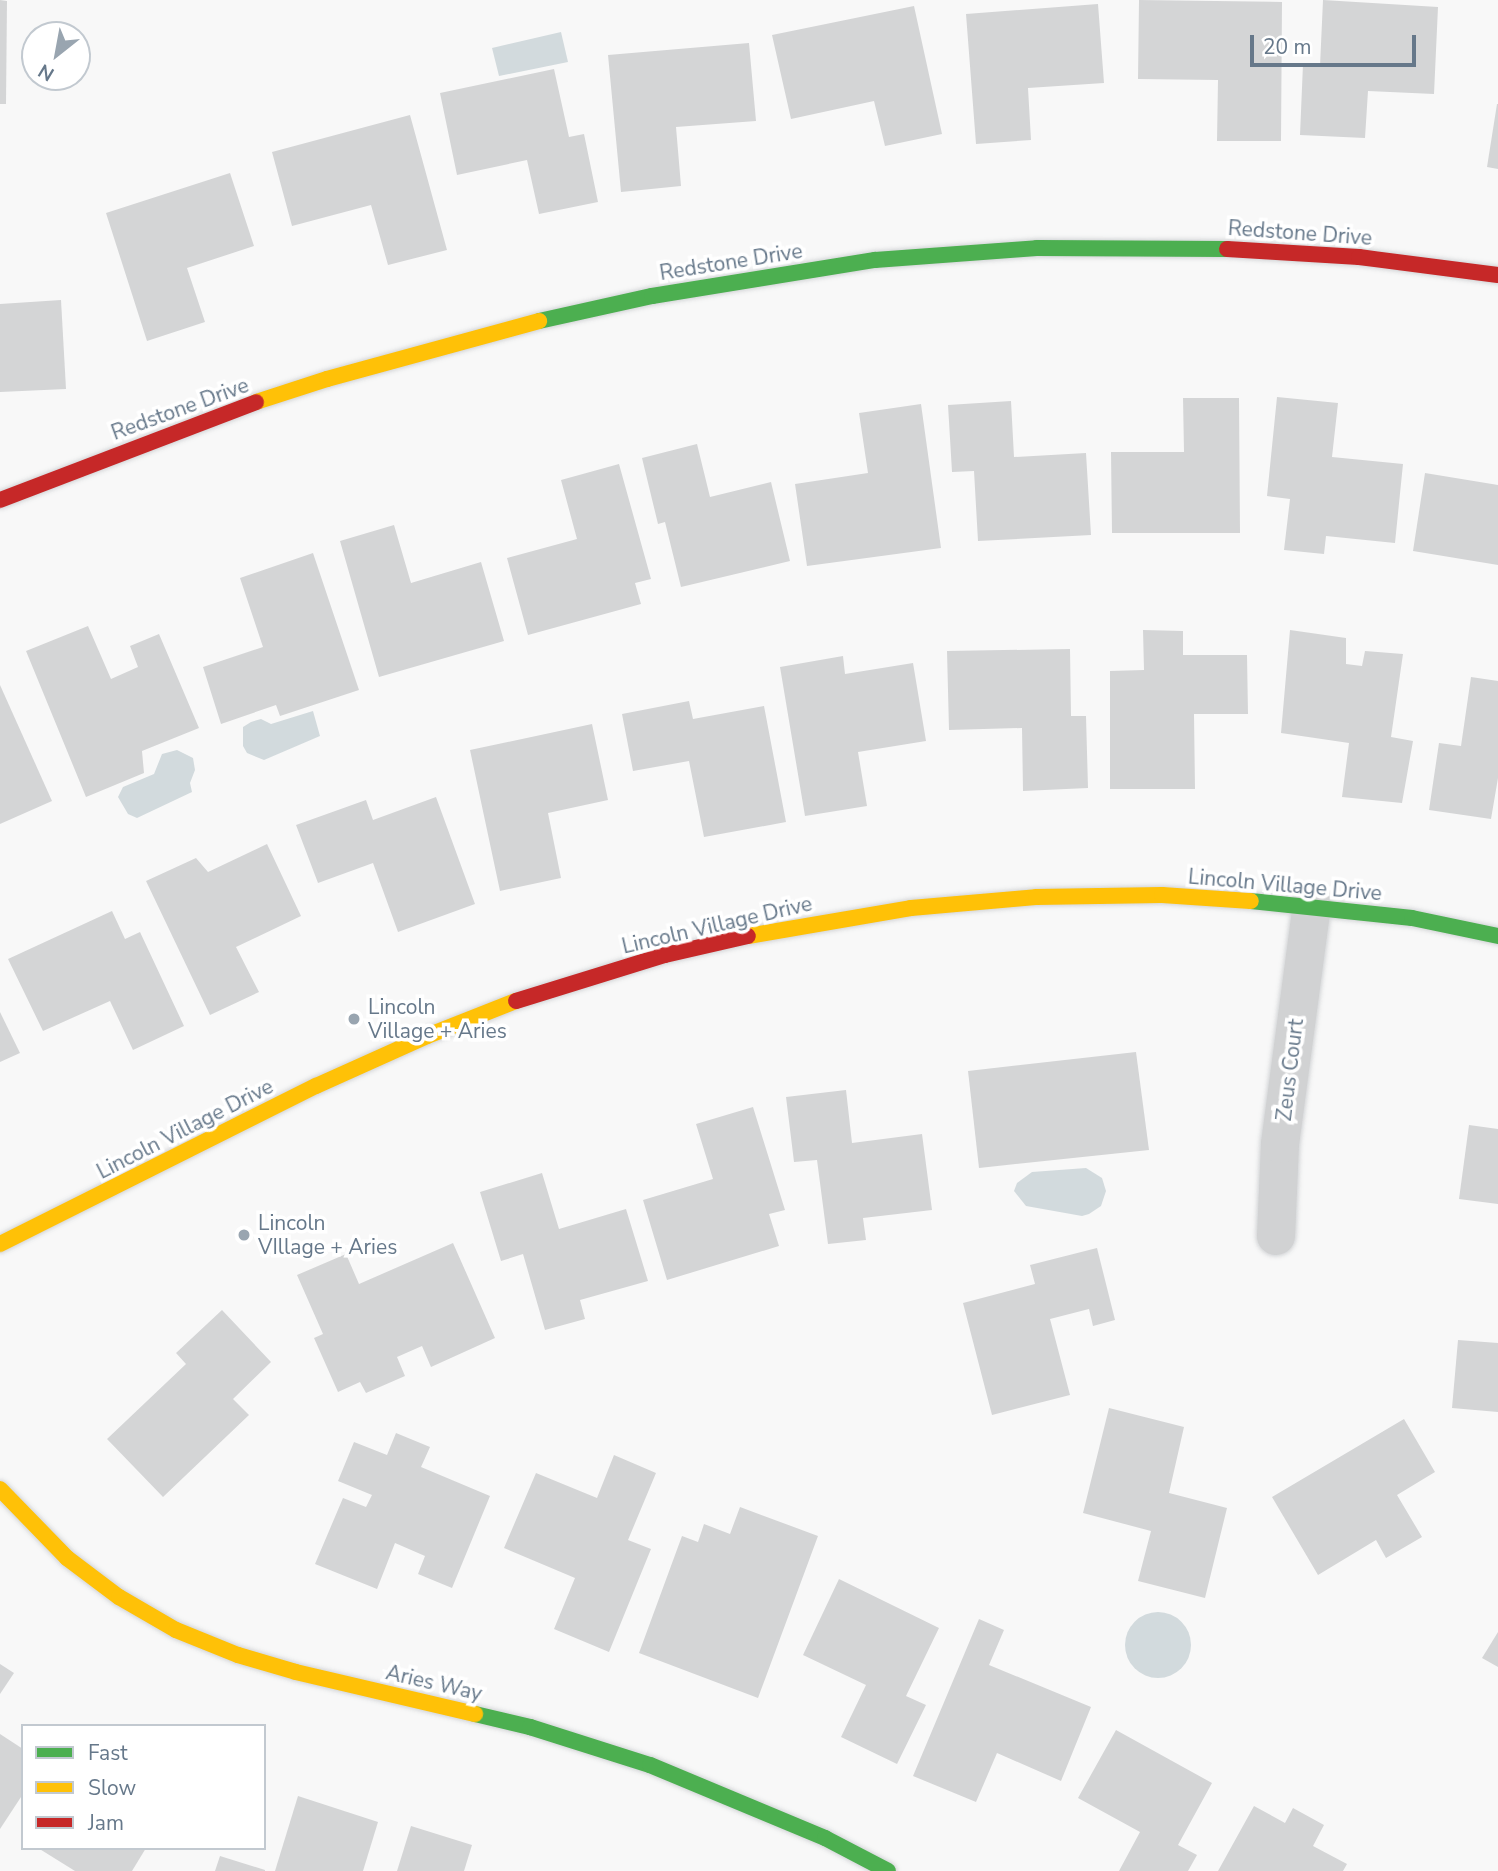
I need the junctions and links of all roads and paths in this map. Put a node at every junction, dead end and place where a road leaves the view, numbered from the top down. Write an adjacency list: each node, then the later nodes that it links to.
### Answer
1 (1498, 275): 2 (street, Redstone Drive)
2 (0, 500)
3 (1312, 905): 4 (street, Lincoln Village Drive); 5 (street, Zeus Court); 6 (street, Lincoln Village Drive)
4 (1498, 936)
5 (1276, 1236)
6 (0, 1244)
7 (0, 1489): 8 (street, Aries Way)
8 (888, 1871)

